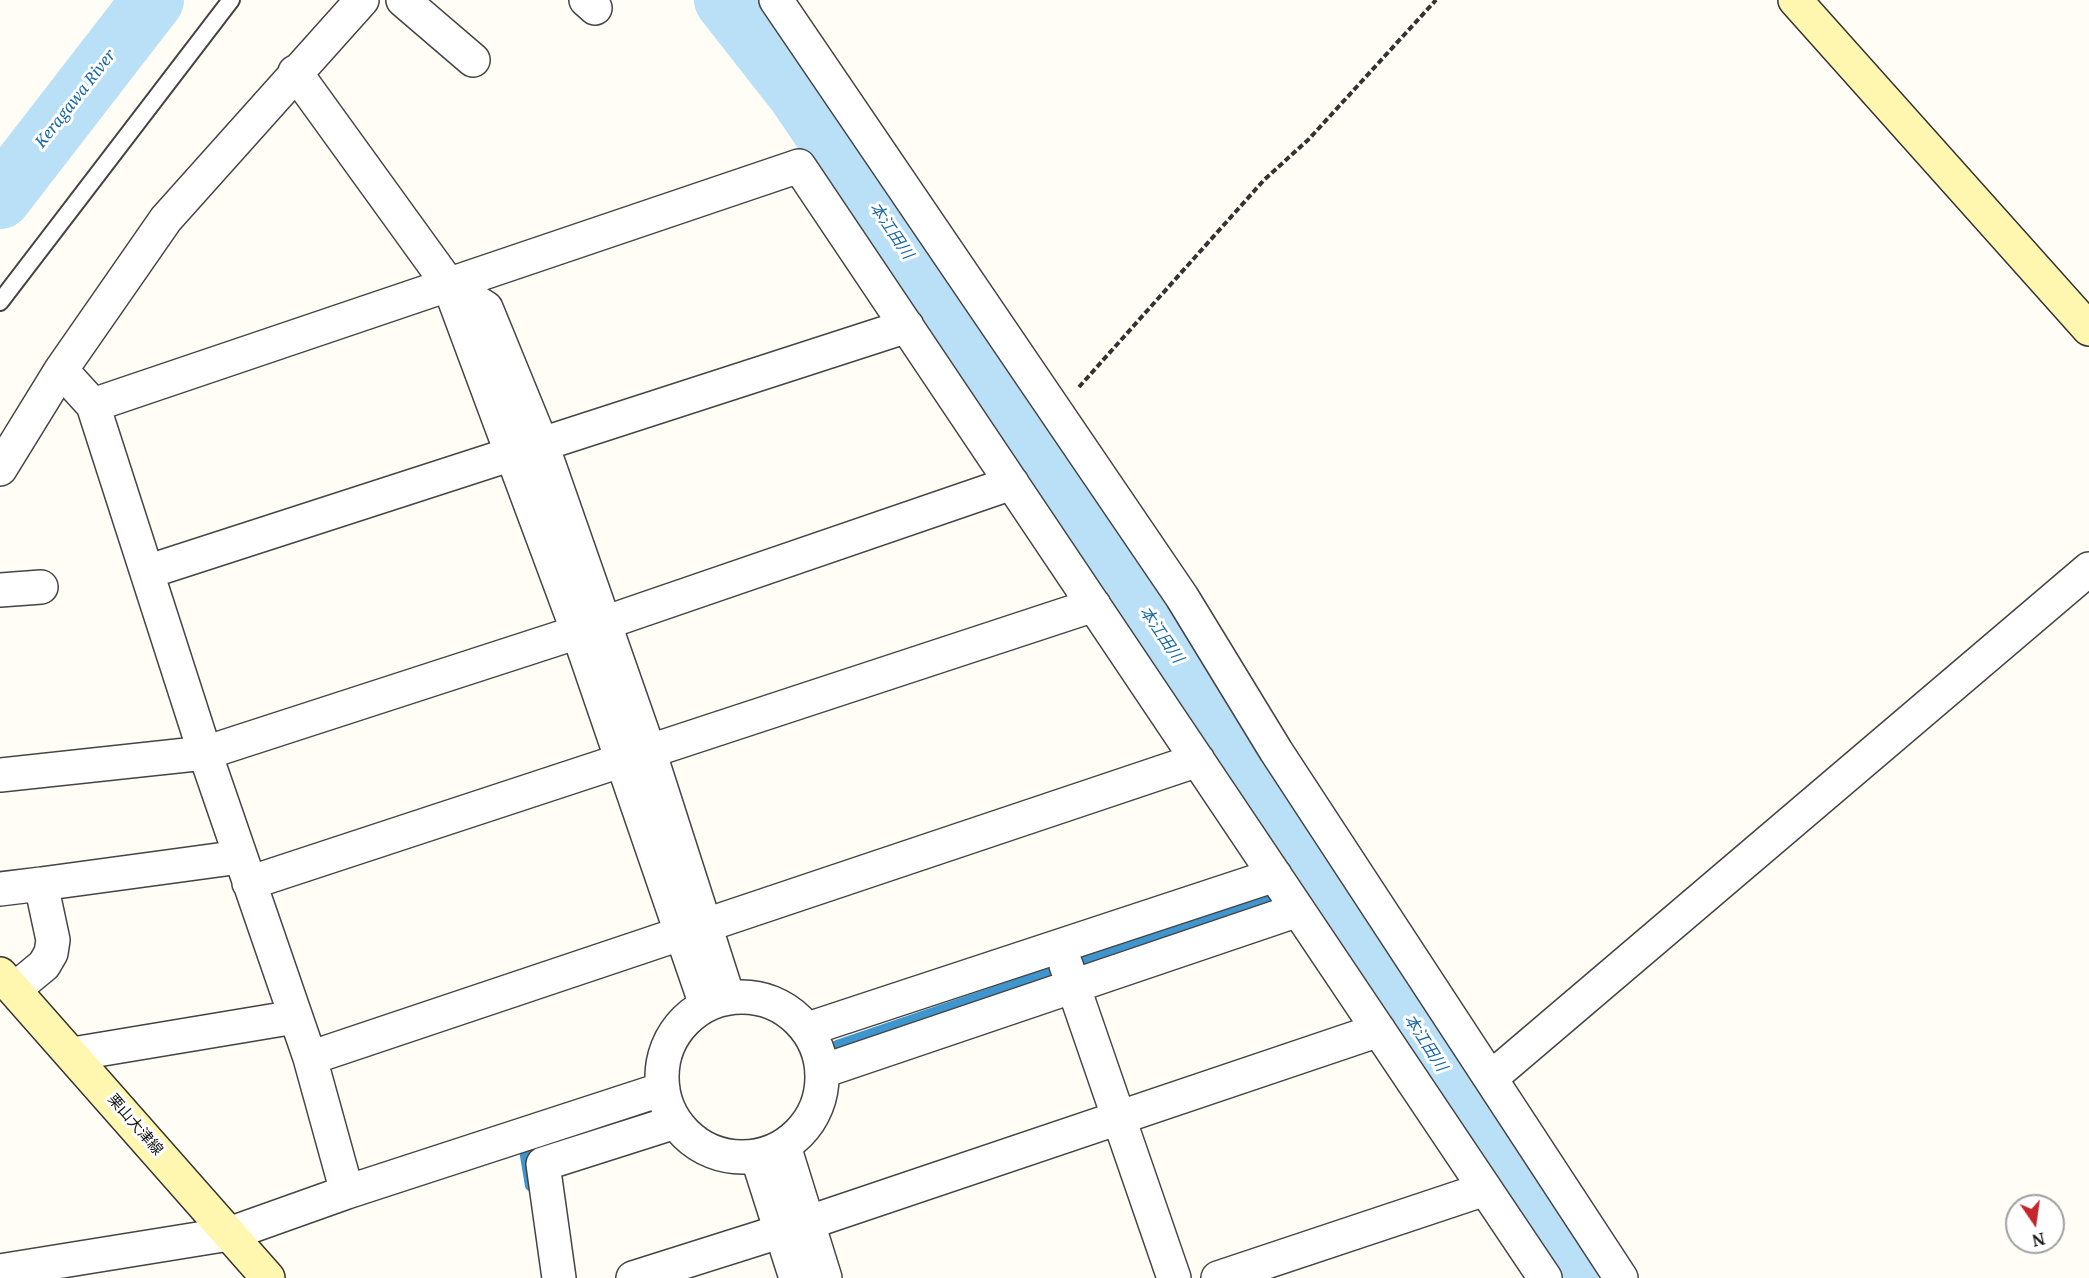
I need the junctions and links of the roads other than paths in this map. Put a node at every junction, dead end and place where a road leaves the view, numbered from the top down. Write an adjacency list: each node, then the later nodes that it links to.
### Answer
1 (231, 0): 9 (lane)
2 (362, 0): 7 (street)
3 (403, 0): 6 (street)
4 (776, 0): 42 (street)
5 (1796, 0): 11 (street)
6 (473, 60)
7 (295, 72): 8 (street); 12 (street)
8 (449, 285): 10 (street); 13 (street); 14 (street)
9 (0, 302)
10 (907, 326): 14 (street); 16 (street)
11 (2089, 330)
12 (61, 370): 13 (street); 15 (street)
13 (93, 405): 18 (street)
14 (528, 449): 18 (street); 22 (street)
15 (0, 469)
16 (1012, 483): 21 (street); 22 (street)
17 (2089, 569): 42 (street)
18 (147, 572): 23 (street)
19 (41, 587): 20 (street)
20 (0, 590)
21 (1094, 605): 24 (street); 25 (street)
22 (591, 627): 23 (street); 24 (street)
23 (205, 753): 26 (street); 27 (street)
24 (636, 755): 27 (street); 32 (street)
25 (1198, 760): 28 (street); 32 (street)
26 (0, 774)
27 (244, 870): 29 (street); 36 (street)
28 (1275, 875): 31 (street); 33 (street)
29 (41, 884): 30 (street); 34 (street)
30 (0, 889)
31 (1298, 910): 33 (street); 38 (street)
32 (694, 929): 35 (street); 40 (street)
33 (1067, 967): 37 (street); 41 (street); 44 (street)
34 (7, 982): 39 (street, 栗山大津線)
35 (717, 1001): 37 (street); 43 (street)
36 (295, 1017): 39 (street); 40 (street)
37 (807, 1029): 41 (street)
38 (1379, 1030): 44 (street); 47 (street)
39 (73, 1054): 50 (street, 栗山大津線)
40 (310, 1058): 48 (street)
41 (823, 1071): 46 (street)
42 (1492, 1077): 60 (street)
43 (663, 1089): 45 (street); 48 (street)
44 (1119, 1118): 49 (street); 57 (street)
45 (675, 1122): 46 (street); 53 (street)
46 (770, 1151): 49 (street)
47 (1485, 1189): 58 (street); 59 (street)
48 (347, 1192): 50 (street)
49 (794, 1227): 54 (street); 55 (street); 56 (street)
50 (229, 1234): 51 (street); 52 (street, 栗山大津線)
51 (0, 1271)
52 (257, 1273)
53 (559, 1278)
54 (633, 1278)
55 (796, 1278)
56 (825, 1278)
57 (1174, 1278)
58 (1218, 1278)
59 (1545, 1278)
60 (1622, 1278)

